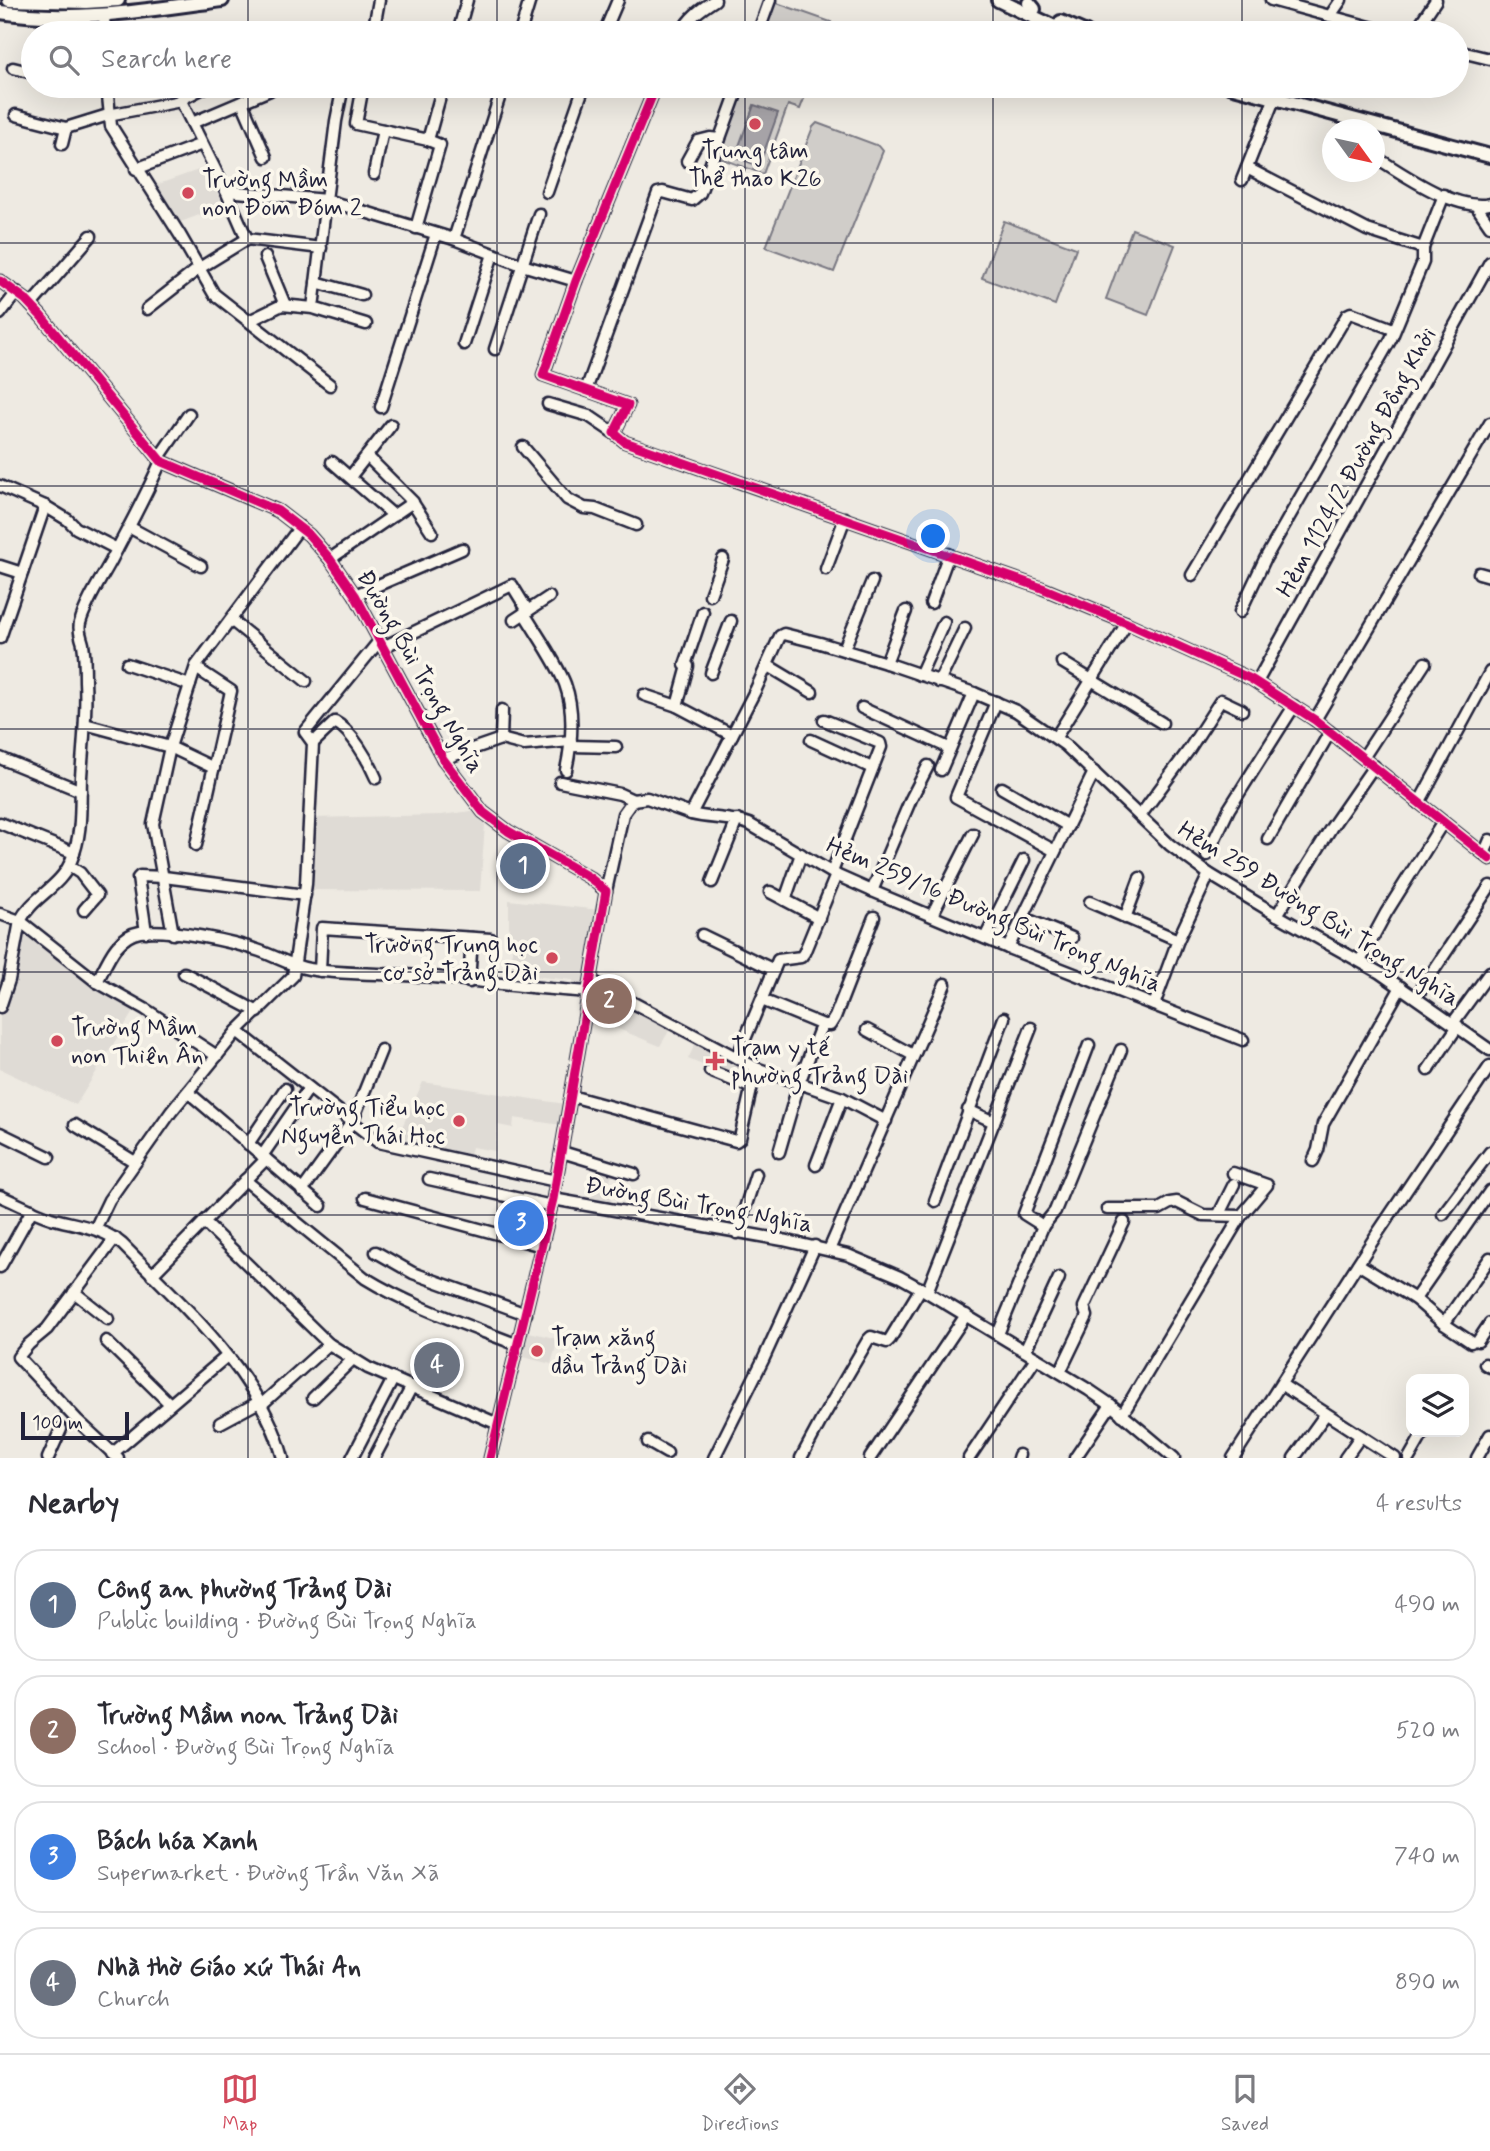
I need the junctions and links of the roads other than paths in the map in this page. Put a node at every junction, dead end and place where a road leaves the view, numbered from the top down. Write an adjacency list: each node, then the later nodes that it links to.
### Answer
1 (9, 0): 2 (main road)
2 (118, 0)
3 (222, 0): 16 (main road)
4 (379, 0): 19 (street)
5 (467, 0): 20 (street)
6 (530, 0): 21 (street)
7 (618, 0): 22 (street)
8 (715, 0): 23 (street)
9 (770, 0): 24 (street)
10 (998, 0): 25 (main road)
11 (1271, 0): 17 (street)
12 (1341, 0): 17 (street)
13 (1436, 0): 28 (street)
14 (1024, 4): 26 (main road)
15 (0, 12): 16 (main road)
16 (104, 14): 18 (street)
17 (1330, 16): 27 (street)
18 (104, 21)
19 (375, 21)
20 (461, 21)
21 (524, 21)
22 (609, 21)
23 (690, 21)
24 (762, 21)
25 (1042, 21)
26 (1058, 21)
27 (1348, 21)
28 (1421, 21)
29 (1469, 53): 30 (street)
30 (1488, 56)
31 (13, 68): 32 (street)
32 (21, 70)
33 (107, 98): 48 (street)
34 (184, 98): 45 (street)
35 (250, 98): 46 (street)
36 (341, 98): 67 (street)
37 (361, 98): 51 (street)
38 (440, 98): 53 (street)
39 (499, 98): 76 (street)
40 (580, 98): 65 (street)
41 (651, 98): 85 (street)
42 (735, 98): 52 (street)
43 (1275, 98): 60 (street)
44 (1279, 98): 56 (main road)
45 (178, 101): 48 (street); 49 (street)
46 (242, 102): 49 (street); 57 (street)
47 (16, 115): 50 (street)
48 (108, 115): 50 (street); 61 (street)
49 (192, 123): 55 (street)
50 (66, 128): 54 (street)
51 (383, 130): 53 (street); 62 (street)
52 (720, 139): 58 (street); 100 (street)
53 (428, 140): 72 (street)
54 (62, 144)
55 (202, 144): 61 (street); 64 (street)
56 (1490, 156)
57 (266, 157)
58 (687, 162)
59 (1385, 162): 66 (street)
60 (1247, 168): 63 (street); 78 (street)
61 (136, 169): 83 (street)
62 (374, 174)
63 (1242, 180)
64 (226, 191): 67 (street); 75 (street)
65 (547, 192)
66 (1444, 195): 69 (street); 78 (street)
67 (326, 200): 72 (street); 77 (street)
68 (1490, 204): 69 (street)
69 (1477, 207): 71 (street)
70 (539, 214): 82 (street)
71 (1490, 226)
72 (416, 228): 73 (street)
73 (436, 234): 76 (street); 102 (street)
74 (91, 236): 89 (street)
75 (247, 239): 77 (street); 83 (street)
76 (454, 239): 79 (street)
77 (321, 248): 86 (street)
78 (1423, 248): 96 (street)
79 (493, 254): 82 (street); 97 (street)
80 (265, 257): 90 (street)
81 (1490, 262): 163 (street, Hẻm 1124/2 Đường Đồng Khởi)
82 (522, 265): 85 (street); 98 (street)
83 (198, 269): 92 (street); 94 (street)
84 (0, 281): 87 (street, Đường Bùi Trọng Nghĩa)
85 (576, 281): 100 (street)
86 (316, 282): 88 (street); 91 (street)
87 (16, 292): 89 (street, Đường Bùi Trọng Nghĩa); 93 (street)
88 (362, 295)
89 (31, 305): 109 (street, Đường Bùi Trọng Nghĩa)
90 (285, 305): 91 (street); 94 (street)
91 (313, 308): 95 (street)
92 (147, 309)
93 (0, 314)
94 (249, 321): 99 (street)
95 (366, 324)
96 (1394, 329): 131 (street); 141 (street)
97 (464, 344)
98 (495, 349)
99 (330, 385)
100 (586, 390): 106 (street)
101 (548, 404): 106 (street)
102 (381, 407)
103 (189, 414): 109 (street)
104 (391, 425): 108 (street)
105 (1489, 425): 176 (street)
106 (614, 433): 116 (street)
107 (523, 447): 117 (street)
108 (367, 456): 111 (street); 113 (street)
109 (160, 460): 118 (street); 119 (street, Đường Bùi Trọng Nghĩa)
110 (332, 462): 111 (street)
111 (350, 477): 115 (street)
112 (0, 486): 114 (street)
113 (413, 503): 115 (street); 120 (street)
114 (45, 506): 122 (street); 130 (street)
115 (393, 515): 124 (street)
116 (845, 518): 123 (street); 128 (street)
117 (636, 525)
118 (129, 527): 122 (street); 127 (street)
119 (300, 527): 124 (street, Đường Bùi Trọng Nghĩa); 143 (street)
120 (432, 532)
121 (462, 549): 134 (street)
122 (117, 550): 178 (street)
123 (949, 554): 137 (street); 147 (street)
124 (330, 559): 134 (street, Đường Bùi Trọng Nghĩa)
125 (723, 559): 135 (street)
126 (0, 566): 130 (street)
127 (201, 566)
128 (826, 569)
129 (1479, 572): 132 (street)
130 (22, 573): 142 (street)
131 (1192, 575)
132 (1490, 576)
133 (872, 581): 151 (street)
134 (355, 595): 150 (street, Đường Bùi Trọng Nghĩa)
135 (710, 595)
136 (549, 597): 139 (street)
137 (931, 603)
138 (906, 611): 153 (street)
139 (526, 612): 144 (street); 150 (street); 185 (street)
140 (703, 612): 170 (street)
141 (1240, 612)
142 (4, 615): 149 (street)
143 (231, 620): 157 (street); 162 (street)
144 (514, 620)
145 (731, 621): 159 (street)
146 (944, 622): 160 (street)
147 (1127, 623): 161 (street); 163 (street)
148 (965, 628): 164 (street)
149 (0, 638)
150 (381, 643): 184 (street); 191 (street, Đường Bùi Trọng Nghĩa)
151 (844, 649): 153 (street, Hẻm 259 Đường Bùi Trọng Nghĩa); 156 (street, Hẻm 259 Đường Bùi Trọng Nghĩa)
152 (1062, 662): 161 (street)
153 (886, 663): 160 (street, Hẻm 259 Đường Bùi Trọng Nghĩa)
154 (1425, 663): 190 (street)
155 (127, 664): 165 (street)
156 (767, 665): 166 (street); 180 (street, Hẻm 259 Đường Bùi Trọng Nghĩa)
157 (196, 668): 165 (street); 194 (street)
158 (1490, 672): 204 (street)
159 (711, 673)
160 (920, 675): 164 (street, Hẻm 259 Đường Bùi Trọng Nghĩa)
161 (1093, 679): 177 (street); 181 (street)
162 (306, 681)
163 (1257, 681): 171 (street)
164 (939, 682): 167 (street, Hẻm 259 Đường Bùi Trọng Nghĩa)
165 (190, 685): 186 (street)
166 (812, 692)
167 (974, 693): 169 (street, Hẻm 259 Đường Bùi Trọng Nghĩa); 188 (street)
168 (644, 695): 170 (street)
169 (996, 702): 181 (street, Hẻm 259 Đường Bùi Trọng Nghĩa); 215 (street)
170 (677, 706): 180 (street)
171 (1294, 706): 176 (street); 218 (street)
172 (862, 708): 188 (street)
173 (502, 710): 182 (street)
174 (1242, 710): 206 (street)
175 (824, 720): 195 (street)
176 (1315, 720): 179 (street)
177 (1161, 723)
178 (85, 724): 186 (street); 202 (street)
179 (1331, 732): 190 (street); 212 (street)
180 (732, 735): 205 (street, Hẻm 259 Đường Bùi Trọng Nghĩa)
181 (1055, 737): 198 (street, Hẻm 259 Đường Bùi Trọng Nghĩa)
182 (501, 739): 185 (street); 191 (street)
183 (811, 740): 195 (street)
184 (313, 743): 199 (street); 231 (street)
185 (571, 744): 187 (street); 196 (street)
186 (170, 747): 194 (street); 224 (street)
187 (616, 747)
188 (949, 748): 197 (street)
189 (0, 758): 202 (street)
190 (1363, 758): 193 (street)
191 (443, 759): 228 (street, Đường Bùi Trọng Nghĩa)
192 (928, 766): 229 (street)
193 (1374, 766): 204 (street); 237 (street)
194 (214, 768): 214 (street)
195 (872, 768): 222 (street)
196 (566, 770)
197 (941, 770)
198 (1094, 772): 206 (street, Hẻm 259 Đường Bùi Trọng Nghĩa); 210 (street)
199 (376, 778)
200 (560, 782): 203 (street)
201 (1002, 788): 210 (street)
202 (82, 791): 216 (street)
203 (633, 800): 205 (street); 228 (street)
204 (1419, 803): 208 (street)
205 (691, 814): 207 (street, Hẻm 259/16 Đường Bùi Trọng Nghĩa)
206 (1139, 816): 223 (street, Hẻm 259 Đường Bùi Trọng Nghĩa)
207 (737, 820): 217 (street, Hẻm 259/16 Đường Bùi Trọng Nghĩa); 226 (street)
208 (1443, 822): 219 (street); 252 (street)
209 (0, 823): 216 (street)
210 (1068, 826): 215 (street)
211 (972, 834): 236 (street)
212 (1268, 839)
213 (1490, 840): 219 (street)
214 (196, 845)
215 (1055, 851): 240 (street)
216 (74, 853): 221 (street)
217 (801, 854): 222 (street, Hẻm 259/16 Đường Bùi Trọng Nghĩa); 232 (street)
218 (1207, 855)
219 (1487, 856)
220 (1024, 860): 247 (street)
221 (69, 866): 234 (street); 242 (street)
222 (834, 873): 229 (street, Hẻm 259/16 Đường Bùi Trọng Nghĩa); 239 (street)
223 (1209, 874): 237 (street, Hẻm 259 Đường Bùi Trọng Nghĩa); 250 (street)
224 (164, 877): 231 (street); 243 (street); 244 (street)
225 (1140, 878): 241 (street)
226 (712, 882)
227 (1490, 886): 263 (street)
228 (606, 891): 261 (street, Đường Bùi Trọng Nghĩa)
229 (872, 891): 236 (street, Hẻm 259/16 Đường Bùi Trọng Nghĩa)
230 (770, 892): 232 (street)
231 (305, 895): 253 (street)
232 (785, 900): 239 (street)
233 (1090, 902): 241 (street)
234 (84, 910)
235 (0, 914): 242 (street)
236 (932, 915): 247 (street, Hẻm 259/16 Đường Bùi Trọng Nghĩa)
237 (1277, 915): 252 (street, Hẻm 259 Đường Bùi Trọng Nghĩa)
238 (874, 917): 269 (street)
239 (819, 918): 254 (street)
240 (1024, 918): 248 (street); 251 (street)
241 (1125, 918): 250 (street)
242 (20, 921): 258 (street); 266 (street)
243 (146, 932): 244 (street); 258 (street)
244 (173, 934): 253 (street)
245 (702, 935): 254 (street)
246 (472, 938): 249 (street); 255 (street); 259 (street)
247 (985, 938): 251 (street, Hẻm 259/16 Đường Bùi Trọng Nghĩa)
248 (1072, 938)
249 (491, 939)
250 (1178, 940): 265 (street)
251 (1008, 948): 265 (street, Hẻm 259/16 Đường Bùi Trọng Nghĩa)
252 (1360, 961): 262 (street, Hẻm 259 Đường Bùi Trọng Nghĩa)
253 (296, 967): 255 (street); 267 (street)
254 (774, 970): 264 (street)
255 (320, 971): 259 (street)
256 (1490, 972): 270 (street)
257 (184, 973): 267 (street)
258 (97, 982): 280 (street)
259 (469, 982): 261 (street)
260 (945, 984): 279 (street)
261 (591, 986): 281 (street); 291 (street, Đường Bùi Trọng Nghĩa)
262 (1401, 987): 263 (street, Hẻm 259 Đường Bùi Trọng Nghĩa); 305 (street)
263 (1416, 997): 270 (street, Hẻm 259 Đường Bùi Trọng Nghĩa)
264 (762, 1000): 269 (street); 281 (street)
265 (1154, 1005): 274 (street, Hẻm 259/16 Đường Bùi Trọng Nghĩa)
266 (0, 1007)
267 (258, 1012): 273 (street)
268 (1004, 1017): 293 (street)
269 (823, 1024): 286 (street)
270 (1456, 1024): 278 (street, Hẻm 259 Đường Bùi Trọng Nghĩa); 284 (street)
271 (1031, 1028): 296 (street)
272 (867, 1030): 279 (street)
273 (237, 1031): 280 (street); 288 (street)
274 (1243, 1040)
275 (1089, 1045): 327 (street)
276 (381, 1050): 295 (street)
277 (1121, 1050): 327 (street)
278 (1490, 1050)
279 (913, 1055): 294 (street)
280 (217, 1056): 290 (street)
281 (737, 1058): 283 (street)
282 (1490, 1066): 336 (street)
283 (756, 1068): 286 (street); 287 (street)
284 (1428, 1070)
285 (710, 1071): 287 (street)
286 (799, 1083): 292 (street); 301 (street)
287 (750, 1087): 291 (street)
288 (309, 1088): 295 (street); 304 (street)
289 (285, 1089): 299 (street)
290 (188, 1092): 299 (street); 306 (street)
291 (571, 1096): 300 (street, Đường Bùi Trọng Nghĩa)
292 (842, 1098): 294 (street); 307 (street)
293 (968, 1110): 296 (street); 317 (street)
294 (886, 1121): 333 (street)
295 (352, 1122): 312 (street); 313 (street)
296 (994, 1122): 340 (street)
297 (75, 1125): 306 (street)
298 (0, 1133): 303 (street)
299 (248, 1144): 304 (street)
300 (562, 1152): 308 (street); 312 (street, Đường Bùi Trọng Nghĩa)
301 (779, 1152)
302 (1490, 1152): 323 (street)
303 (49, 1157)
304 (264, 1157): 311 (street); 313 (street)
305 (1313, 1161)
306 (135, 1162): 328 (street)
307 (816, 1165)
308 (634, 1174)
309 (756, 1174): 329 (street)
310 (429, 1179): 318 (street)
311 (246, 1180): 325 (street); 351 (street)
312 (556, 1181): 318 (street, Đường Bùi Trọng Nghĩa)
313 (302, 1191): 319 (street)
314 (1490, 1191): 342 (street)
315 (0, 1196): 321 (street)
316 (365, 1199): 331 (street)
317 (935, 1201)
318 (553, 1202): 329 (street, Đường Bùi Trọng Nghĩa); 331 (street)
319 (321, 1206)
320 (1107, 1209): 322 (street)
321 (32, 1210): 328 (street); 337 (street)
322 (1219, 1214): 324 (street); 324 (street)
323 (1443, 1214)
324 (1241, 1216): 364 (street)
325 (204, 1222): 338 (street); 350 (street)
326 (1124, 1222): 356 (street)
327 (1043, 1226): 348 (street)
328 (95, 1229): 330 (street)
329 (737, 1233): 332 (street, Đường Bùi Trọng Nghĩa)
330 (115, 1238): 338 (street); 341 (street)
331 (542, 1246): 343 (street)
332 (815, 1246): 333 (street, Đường Bùi Trọng Nghĩa); 380 (street)
333 (829, 1250): 340 (street, Đường Bùi Trọng Nghĩa)
334 (376, 1252): 343 (street)
335 (1490, 1258): 346 (street)
336 (1358, 1264): 342 (street); 358 (street)
337 (0, 1267)
338 (152, 1275): 353 (street)
339 (1059, 1278): 352 (street)
340 (924, 1290): 344 (street, Đường Bùi Trọng Nghĩa); 381 (street)
341 (75, 1292): 345 (street); 373 (street)
342 (1415, 1299): 346 (street)
343 (526, 1314): 351 (street)
344 (966, 1315): 348 (street, Đường Bùi Trọng Nghĩa); 382 (street)
345 (108, 1319)
346 (1444, 1324): 347 (street)
347 (1490, 1324)
348 (998, 1334): 352 (street, Đường Bùi Trọng Nghĩa)
349 (106, 1341): 361 (street)
350 (329, 1344): 355 (street); 362 (street)
351 (518, 1345): 367 (street)
352 (1025, 1351): 354 (street, Đường Bùi Trọng Nghĩa)
353 (227, 1356): 361 (street); 362 (street)
354 (1036, 1357): 356 (street, Đường Bùi Trọng Nghĩa); 383 (street)
355 (352, 1360): 357 (street); 360 (street)
356 (1060, 1372): 363 (street, Đường Bùi Trọng Nghĩa)
357 (393, 1379): 359 (street); 377 (street)
358 (1282, 1385): 365 (street); 386 (street)
359 (412, 1386): 367 (street); 378 (street)
360 (313, 1398)
361 (170, 1404): 373 (street)
362 (260, 1404): 366 (street); 376 (street)
363 (1111, 1405): 364 (street, Đường Bùi Trọng Nghĩa); 384 (street)
364 (1122, 1415): 385 (street, Đường Bùi Trọng Nghĩa)
365 (1325, 1415): 369 (street); 387 (street)
366 (220, 1423)
367 (498, 1424): 379 (street)
368 (61, 1429): 375 (street)
369 (1360, 1437): 388 (street); 389 (street)
370 (1421, 1437): 390 (street)
371 (1489, 1439): 391 (street)
372 (648, 1442): 374 (street)
373 (115, 1456)
374 (670, 1456)
375 (48, 1458)
376 (284, 1458)
377 (352, 1458)
378 (374, 1458)
379 (490, 1458)
380 (714, 1458)
381 (801, 1458)
382 (870, 1458)
383 (969, 1458)
384 (1075, 1458)
385 (1174, 1458)
386 (1233, 1458)
387 (1294, 1458)
388 (1345, 1458)
389 (1395, 1458)
390 (1409, 1458)
391 (1477, 1458)

